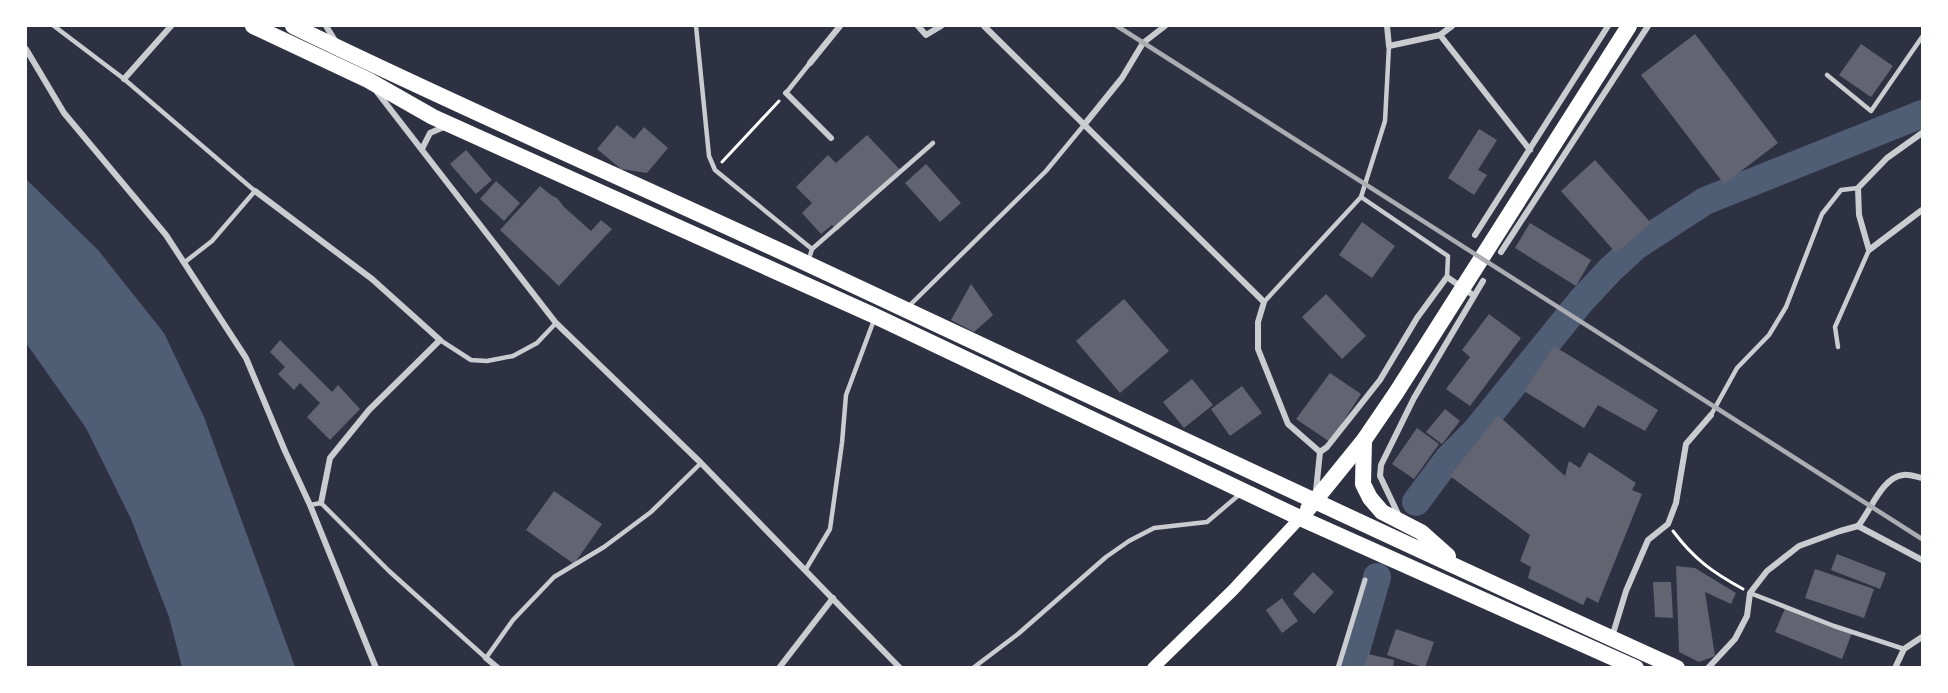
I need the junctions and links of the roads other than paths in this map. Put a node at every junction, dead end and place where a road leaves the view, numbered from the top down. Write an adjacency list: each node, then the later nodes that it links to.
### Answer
1 (54, 26): 24 (lane)
2 (171, 26): 24 (street)
3 (253, 26): 25 (highway)
4 (293, 26): 21 (highway)
5 (326, 26): 21 (street)
6 (696, 26): 43 (lane)
7 (840, 26): 22 (street)
8 (918, 26): 9 (street)
9 (941, 26)
10 (984, 26): 28 (street)
11 (1165, 26): 28 (street)
12 (1387, 26): 19 (street)
13 (1452, 26): 17 (street)
14 (1608, 26): 33 (street)
15 (1629, 26): 56 (highway)
16 (1648, 26): 38 (street)
17 (1440, 35): 19 (street); 33 (street)
18 (1923, 37): 23 (lane)
19 (1389, 46): 37 (lane)
20 (26, 49): 44 (street)
21 (341, 49): 25 (street); 43 (highway)
22 (810, 63): 26 (lane)
23 (1827, 75)
24 (124, 79): 35 (lane)
25 (368, 80): 27 (highway); 32 (street)
26 (786, 93): 30 (street)
27 (449, 124): 32 (street); 51 (highway)
28 (1084, 125): 49 (street); 50 (lane)
29 (1923, 133): 34 (street)
30 (831, 138)
31 (933, 143): 43 (lane)
32 (422, 149): 52 (street)
33 (1530, 150): 36 (street)
34 (1858, 188): 41 (street); 55 (lane)
35 (255, 191): 44 (lane); 53 (street)
36 (1502, 192): 38 (lane); 40 (street)
37 (1361, 197): 45 (lane); 49 (lane)
38 (1529, 209): 42 (street)
39 (1923, 210): 41 (street)
40 (1475, 235)
41 (1869, 250): 54 (lane)
42 (1501, 252)
43 (810, 256): 48 (highway)
44 (185, 262): 63 (street)
45 (1447, 277): 47 (street); 57 (street)
46 (1483, 281): 47 (street)
47 (1473, 295): 65 (street)
48 (883, 300): 50 (highway); 51 (lane)
49 (1264, 302): 57 (street)
50 (905, 310): 61 (highway)
51 (875, 316): 60 (highway); 68 (lane)
52 (556, 323): 53 (lane); 58 (street)
53 (440, 340): 62 (street)
54 (1838, 347)
55 (1712, 415): 74 (street)
56 (1364, 440): 61 (highway); 65 (highway)
57 (1320, 452): 61 (street)
58 (701, 463): 68 (street); 76 (lane)
59 (1923, 478): 66 (street)
60 (1245, 491): 64 (highway); 82 (lane)
61 (1316, 501): 64 (highway); 69 (highway)
62 (321, 503): 63 (lane); 76 (lane)
63 (310, 505): 78 (street)
64 (1299, 518): 77 (highway); 83 (main road)
65 (1401, 522): 69 (highway)
66 (1860, 524): 67 (street); 71 (street)
67 (1923, 560)
68 (806, 569): 72 (street)
69 (1462, 569): 74 (highway)
70 (1365, 580): 84 (street)
71 (1750, 593): 75 (lane); 86 (street)
72 (833, 598): 80 (street); 81 (street)
73 (1923, 637): 75 (street)
74 (1612, 638): 85 (highway)
75 (1904, 649): 87 (street)
76 (486, 658): 79 (street)
77 (1634, 667)
78 (376, 668)
79 (498, 668)
80 (779, 668)
81 (900, 668)
82 (974, 668)
83 (1153, 668)
84 (1338, 668)
85 (1677, 668)
86 (1708, 668)
87 (1895, 668)

